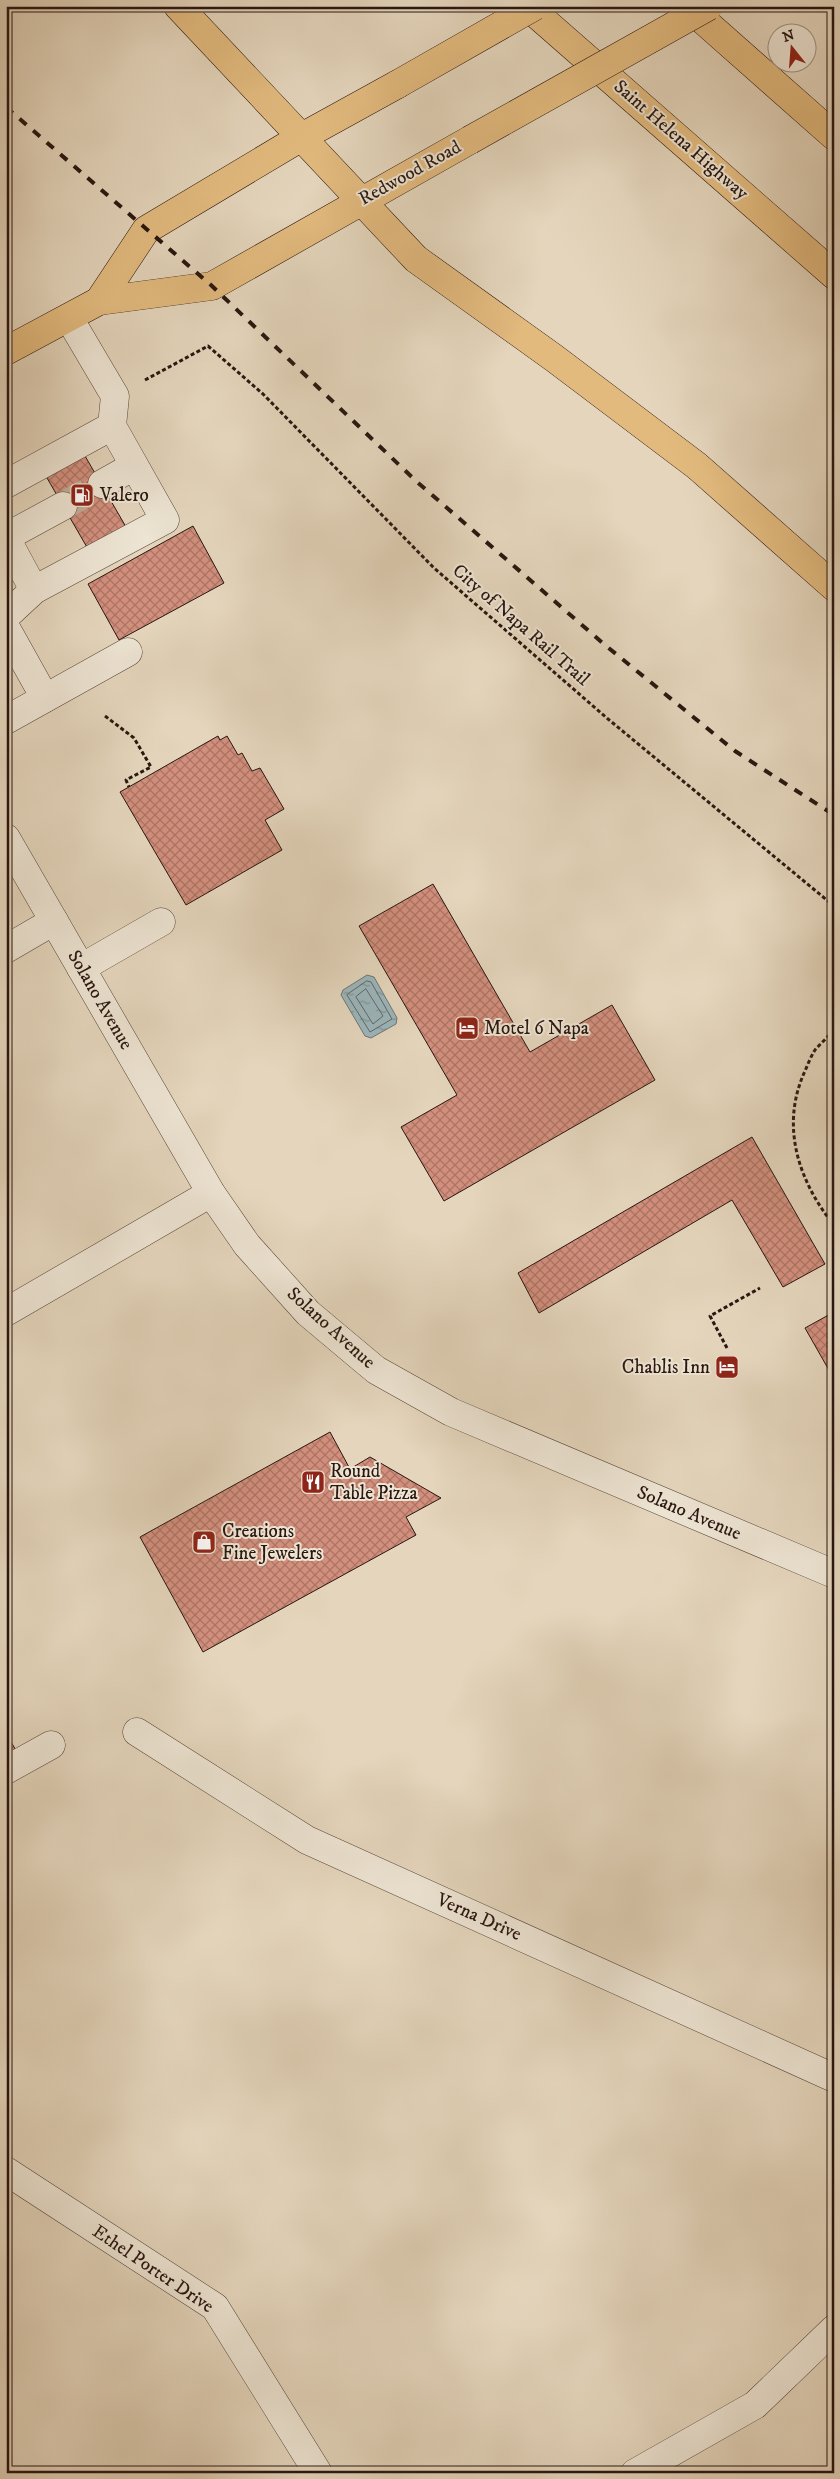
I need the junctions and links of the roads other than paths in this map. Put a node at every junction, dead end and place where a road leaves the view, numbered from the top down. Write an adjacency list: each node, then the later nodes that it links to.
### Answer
1 (178, 6): 7 (main road)
2 (526, 6): 9 (main road, Saint Helena Highway)
3 (535, 6): 7 (main road, Redwood Road, bridge)
4 (687, 6): 6 (main road)
5 (709, 6): 8 (main road, Redwood Road, bridge)
6 (834, 136)
7 (300, 138): 8 (main road); 10 (main road, Redwood Road)
8 (362, 200): 10 (main road, Redwood Road); 19 (main road)
9 (834, 275)
10 (99, 301): 11 (main road, Redwood Road)
11 (69, 318): 12 (main road, Redwood Road); 13 (street)
12 (6, 351)
13 (112, 426): 14 (street); 15 (street)
14 (134, 466): 16 (street); 20 (street)
15 (6, 484)
16 (102, 484)
17 (63, 506): 18 (street)
18 (6, 538): 20 (street)
19 (834, 587)
20 (34, 590): 21 (street)
21 (6, 616)
22 (6, 628): 24 (street)
23 (128, 652): 24 (street)
24 (45, 698): 25 (street)
25 (6, 720)
26 (6, 838): 27 (street, Solano Avenue)
27 (54, 921): 29 (street); 30 (street, Solano Avenue)
28 (161, 922): 30 (street)
29 (6, 948)
30 (81, 968): 31 (street, Solano Avenue)
31 (211, 1193): 32 (street); 33 (street, Solano Avenue)
32 (6, 1312)
33 (834, 1574)
34 (138, 1732): 37 (street, Verna Drive)
35 (51, 1745): 36 (street)
36 (6, 1770)
37 (834, 2078)
38 (6, 2170): 40 (street, Ethel Porter Drive)
39 (834, 2329): 41 (street)
40 (318, 2473)
41 (635, 2473)

